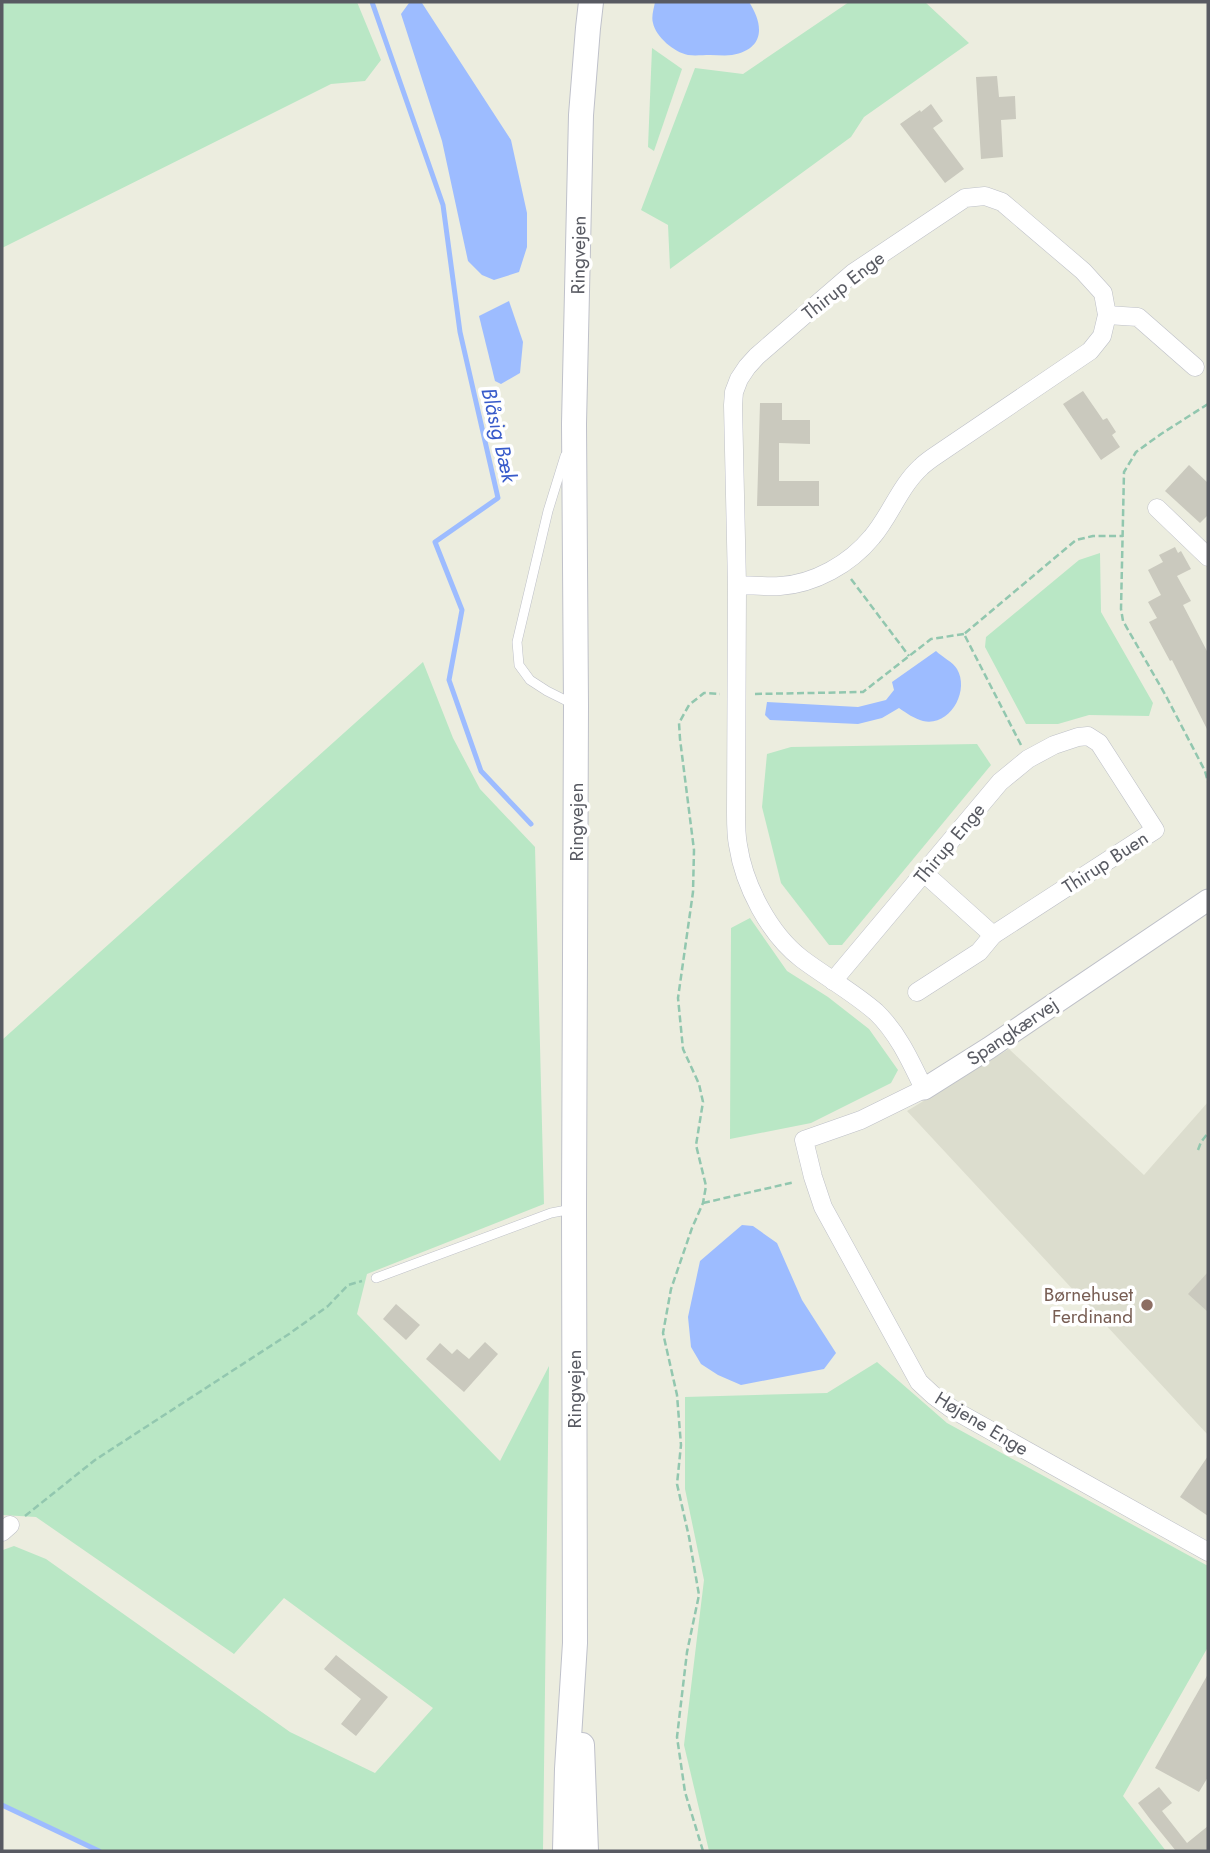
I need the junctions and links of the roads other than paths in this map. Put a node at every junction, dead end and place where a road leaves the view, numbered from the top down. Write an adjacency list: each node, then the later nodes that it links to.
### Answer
1 (591, 2): 4 (main road, Ringvejen)
2 (1107, 315): 3 (street); 7 (street); 7 (street, Thirup Enge)
3 (1195, 367)
4 (574, 424): 8 (main road, Ringvejen); 8 (lane)
5 (1157, 509): 6 (street)
6 (1208, 557)
7 (737, 585): 13 (street, Thirup Enge)
8 (576, 705): 17 (main road, Ringvejen)
9 (1088, 736): 10 (street, Thirup Enge); 12 (street, Thirup Buen)
10 (924, 873): 12 (street); 13 (street, Thirup Enge)
11 (1208, 900): 15 (street, Spangkærvej)
12 (993, 935): 14 (street, Thirup Buen)
13 (833, 981): 15 (street, Thirup Enge)
14 (917, 992)
15 (924, 1089): 16 (street, Spangkærvej)
16 (804, 1140): 19 (street, Højene Enge)
17 (574, 1209): 18 (lane); 20 (main road, Ringvejen)
18 (376, 1278)
19 (1208, 1552)
20 (575, 1643): 21 (main road, Ringvejen); 22 (main road, Ringvejen)
21 (565, 1851)
22 (586, 1851)

